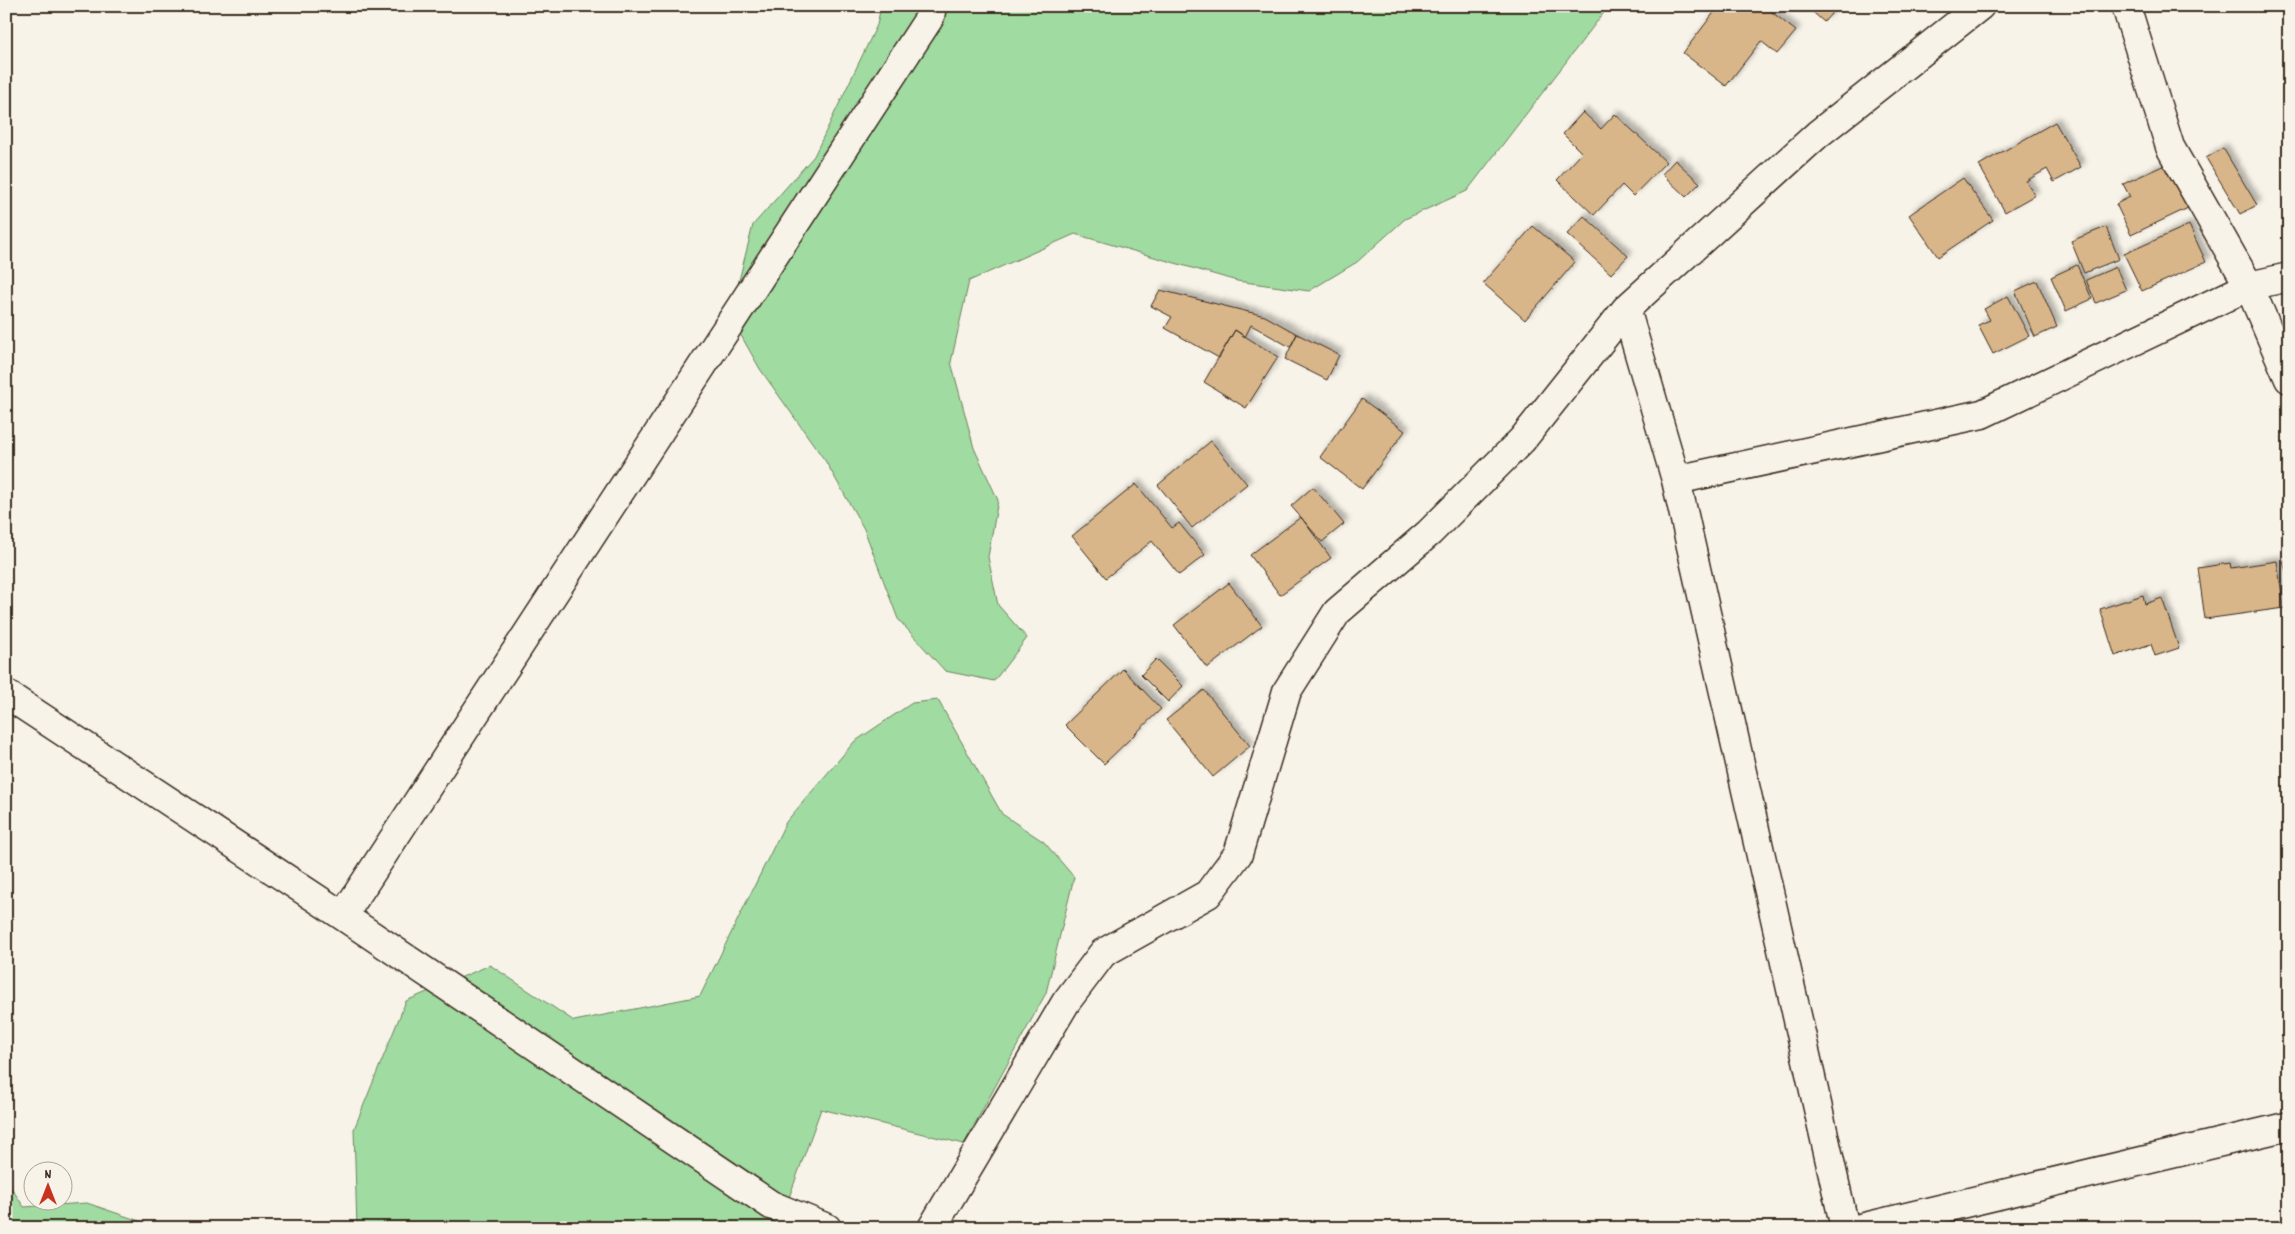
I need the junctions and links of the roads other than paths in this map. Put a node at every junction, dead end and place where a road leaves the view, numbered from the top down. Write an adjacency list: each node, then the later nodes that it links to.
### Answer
1 (932, 6): 10 (street)
2 (1980, 6): 6 (street)
3 (2126, 6): 5 (street)
4 (2289, 277): 5 (street)
5 (2249, 286): 7 (street); 8 (street)
6 (1626, 309): 8 (street); 13 (street)
7 (2289, 379)
8 (1676, 480): 14 (street)
9 (6, 694): 10 (street)
10 (343, 916): 12 (street)
11 (2289, 1126): 15 (street)
12 (828, 1228)
13 (932, 1228)
14 (1845, 1228)
15 (1860, 1228)

